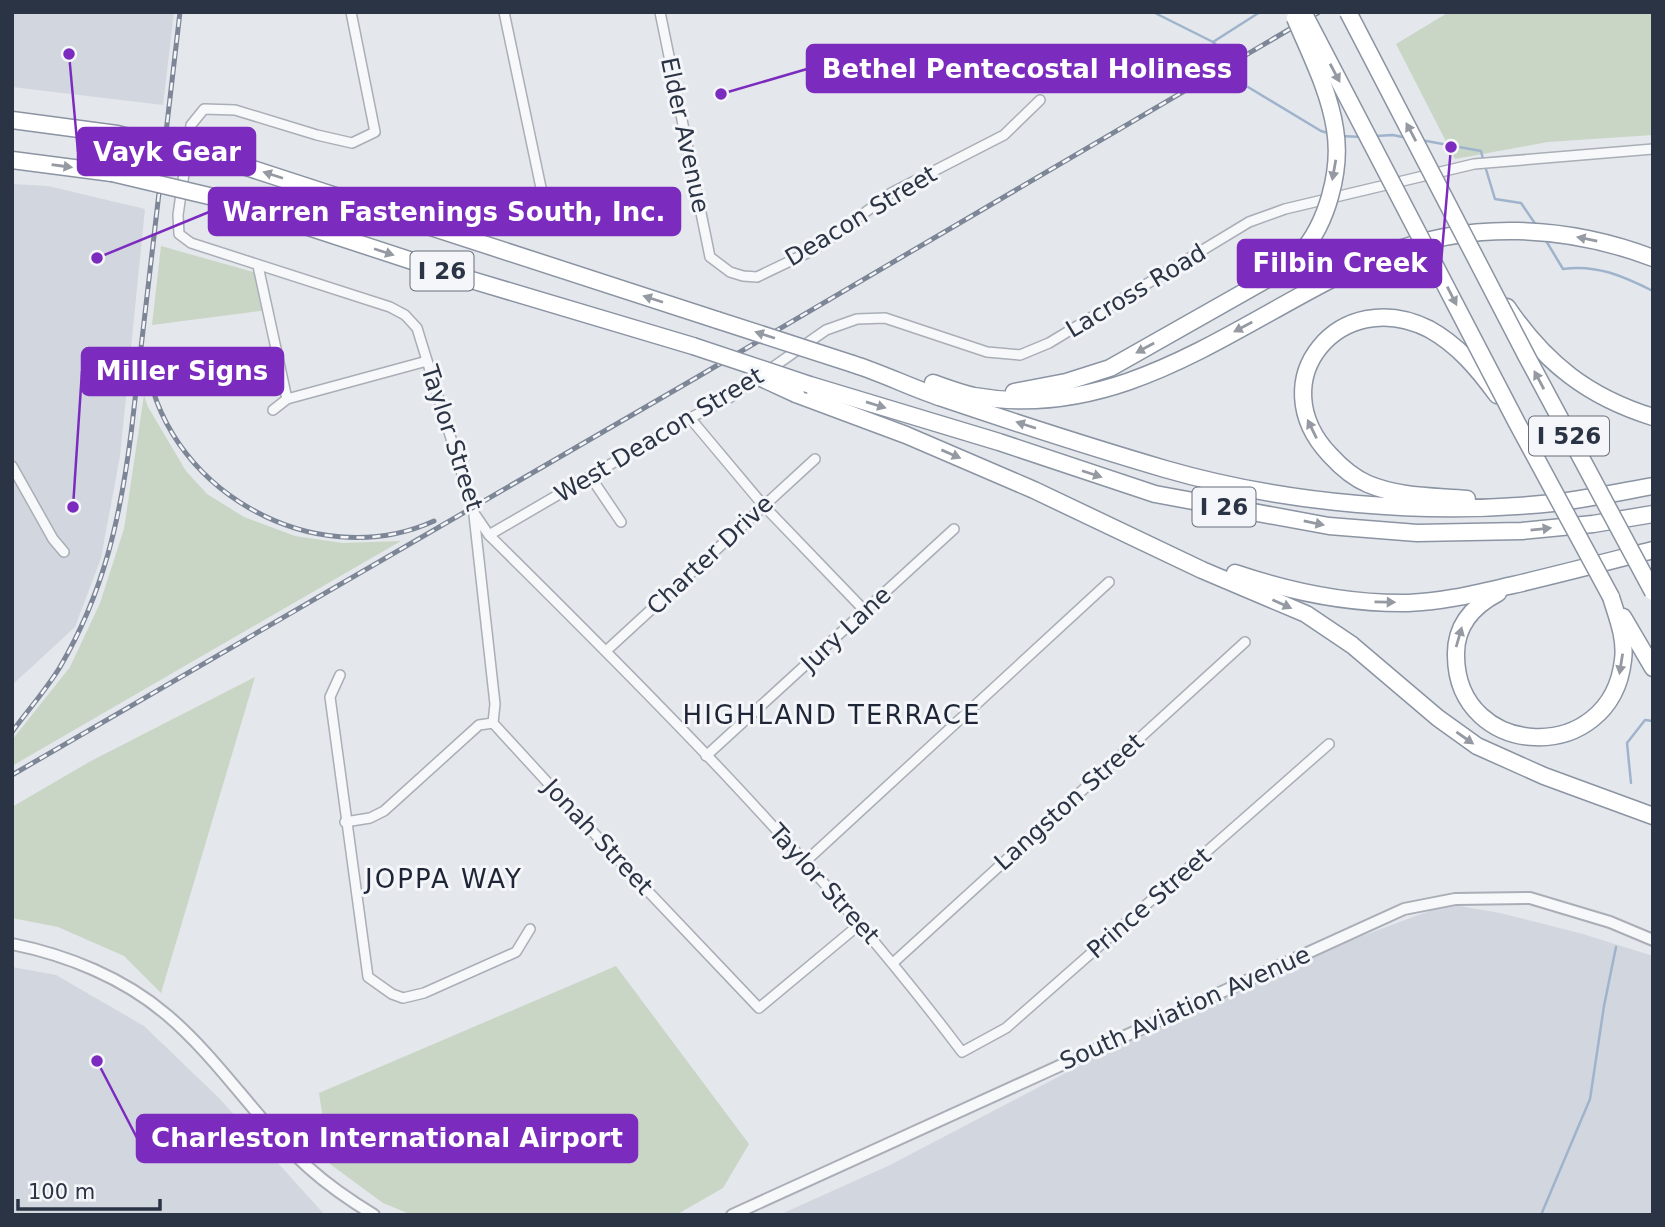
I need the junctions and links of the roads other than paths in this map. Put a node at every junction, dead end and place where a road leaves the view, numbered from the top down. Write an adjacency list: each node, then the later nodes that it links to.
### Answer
1 (351, 12): 16 (street, Taylor Street)
2 (504, 12): 13 (street)
3 (660, 12): 14 (street, Elder Avenue)
4 (1293, 12): 21 (highway, one-way to 21, bridge)
5 (1303, 12): 27 (highway, I 526, one-way to 27, bridge)
6 (1348, 12): 17 (highway, I 526, one-way to 6, bridge)
7 (1040, 100): 14 (street, Deacon Street)
8 (12, 110): 10 (highway)
9 (12, 120): 10 (highway, I 26)
10 (52, 124): 20 (highway, I 26, one-way to 10, bridge)
11 (1653, 149): 18 (street, Lacross Road)
12 (12, 160): 22 (highway, I 26, one-way to 22, bridge)
13 (544, 202)
14 (710, 257)
15 (1653, 258): 21 (highway, one-way to 21, bridge)
16 (258, 266): 19 (street, Taylor Street); 23 (street)
17 (1488, 279): 25 (highway, bridge); 44 (highway, I 526, one-way to 17, bridge)
18 (826, 330): 26 (street, West Deacon Street)
19 (427, 361): 23 (street); 34 (street, Taylor Street)
20 (892, 377): 21 (highway); 33 (highway, I 26, one-way to 20)
21 (933, 383)
22 (803, 389): 35 (highway, I 26, one-way to 35); 39 (highway, one-way to 39)
23 (287, 399): 24 (street)
24 (273, 410)
25 (1653, 417)
26 (690, 418): 30 (street, West Deacon Street); 32 (street)
27 (1517, 423): 33 (highway, one-way to 27, bridge); 45 (highway, I 526, bridge)
28 (815, 459): 32 (street, Charter Drive)
29 (12, 466): 41 (street)
30 (590, 476): 36 (street); 38 (street, West Deacon Street)
31 (1653, 486): 33 (highway, I 26)
32 (764, 505): 46 (street); 48 (street, Charter Drive)
33 (1525, 505)
34 (474, 513): 38 (street, Taylor Street); 51 (street)
35 (1653, 514)
36 (621, 522)
37 (954, 529): 46 (street, Jury Lane)
38 (489, 535): 48 (street, Taylor Street)
39 (1153, 546): 42 (highway, one-way to 42); 54 (highway, one-way to 54)
40 (1653, 550): 42 (highway)
41 (64, 552)
42 (1529, 581): 45 (highway, one-way to 42)
43 (1109, 582): 56 (street)
44 (1650, 586)
45 (1611, 597): 49 (highway, I 526)
46 (865, 611): 53 (street, Jury Lane)
47 (1245, 642): 61 (street, Langston Street)
48 (606, 651): 53 (street, Taylor Street)
49 (1653, 668)
50 (340, 675): 55 (street)
51 (494, 723): 55 (street); 57 (street, Jonah Street)
52 (1329, 744): 62 (street, Prince Street)
53 (706, 755): 56 (street, Taylor Street)
54 (1653, 817)
55 (345, 822): 58 (street)
56 (806, 861): 57 (street, Taylor Street)
57 (860, 924): 61 (street, Taylor Street)
58 (530, 929)
59 (1653, 940): 64 (street, South Aviation Avenue)
60 (12, 944): 63 (street)
61 (892, 962): 62 (street, Taylor Street)
62 (962, 1052)
63 (374, 1215)
64 (732, 1215)

